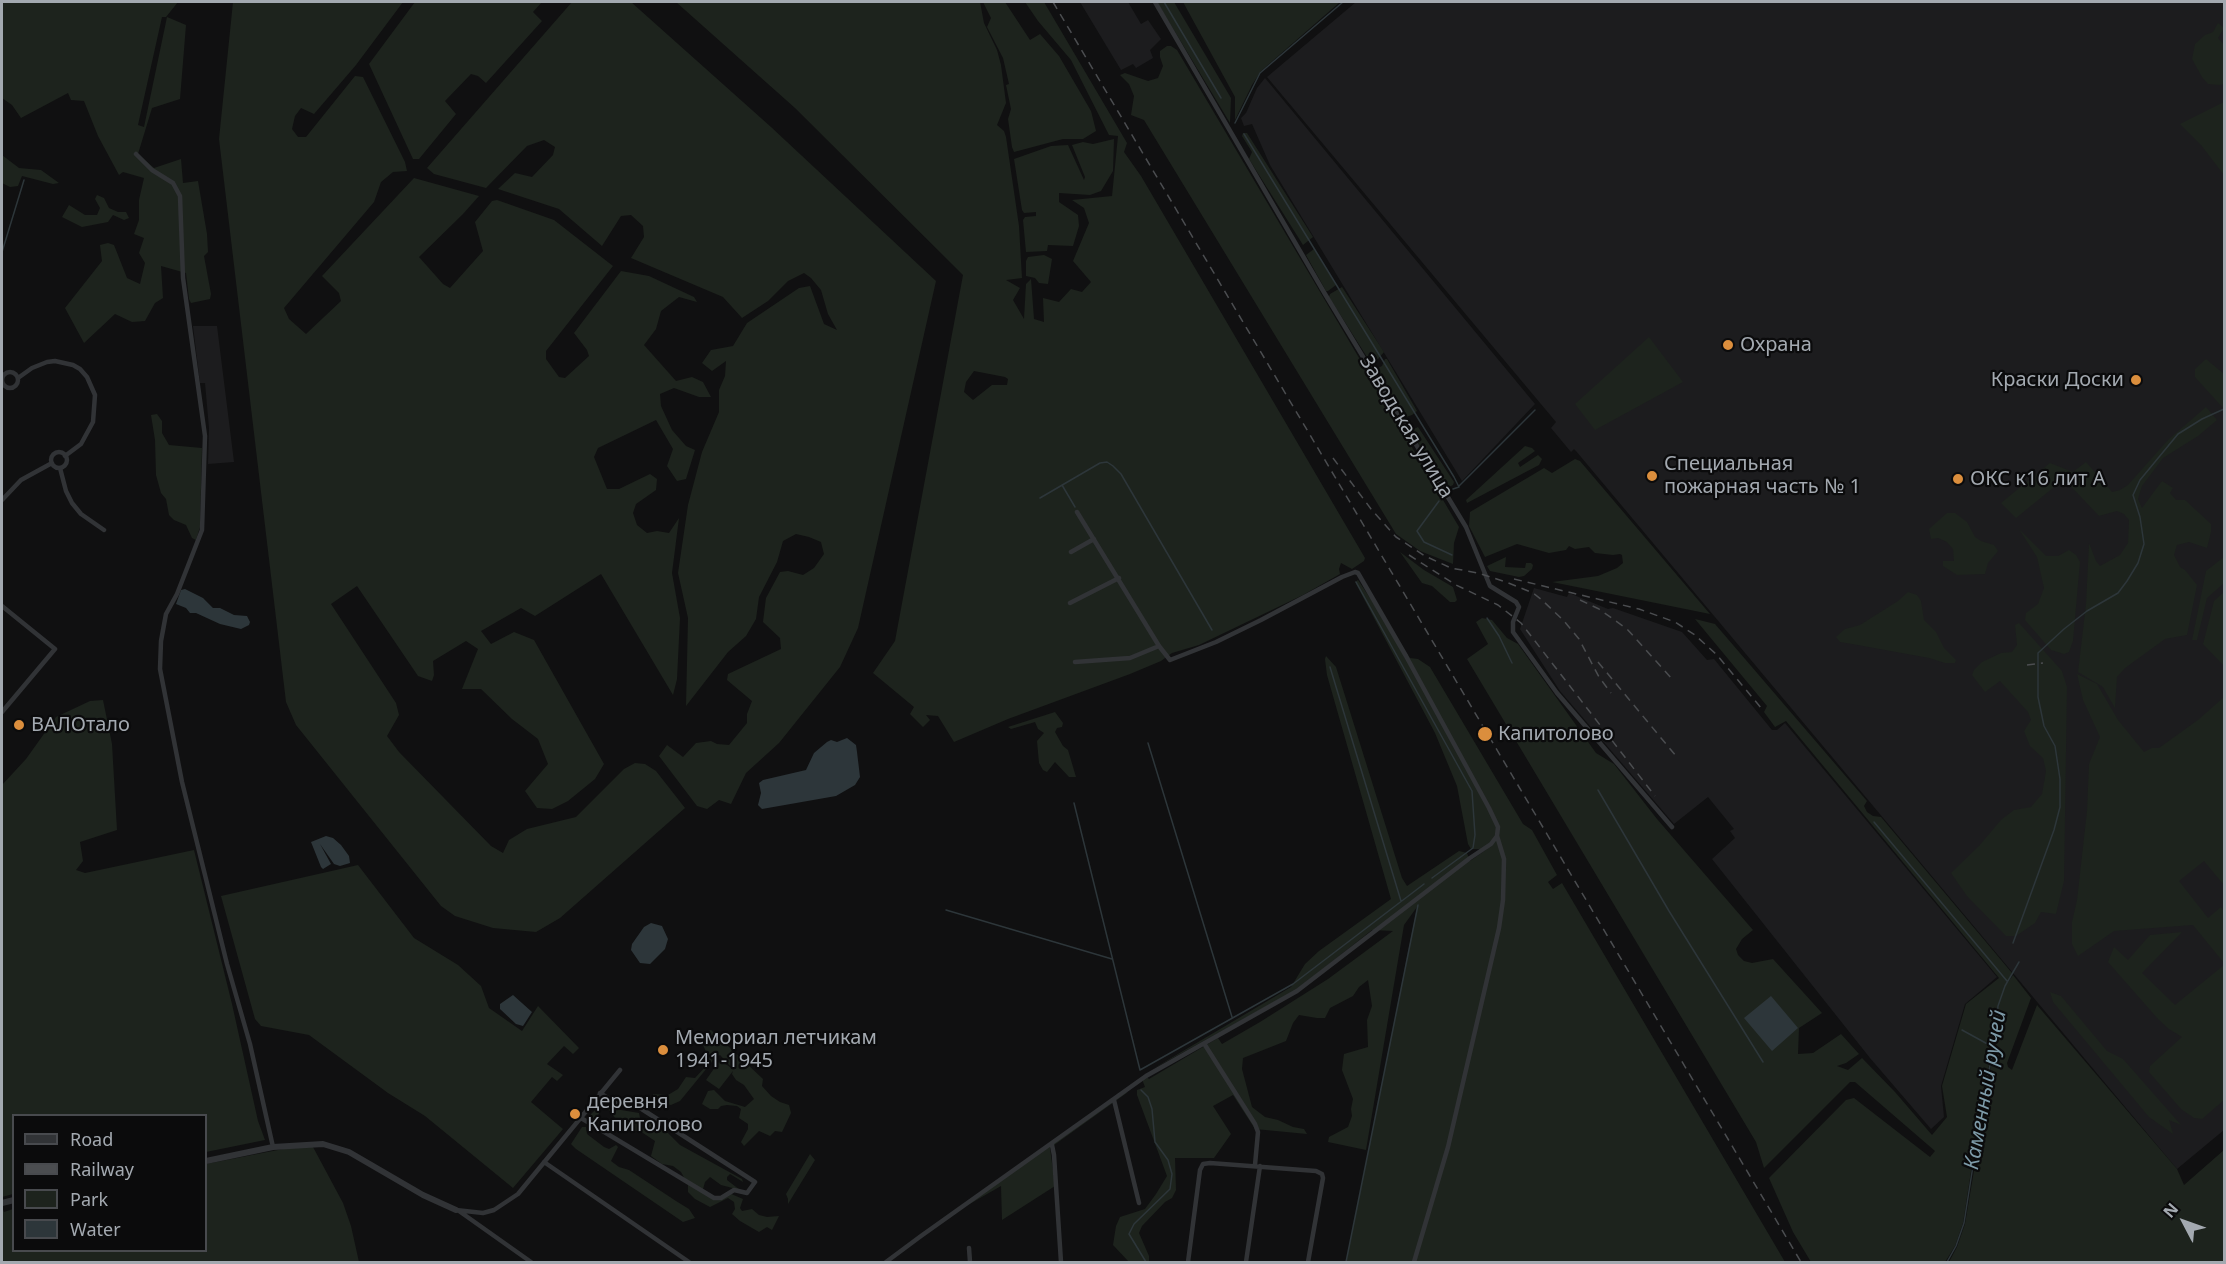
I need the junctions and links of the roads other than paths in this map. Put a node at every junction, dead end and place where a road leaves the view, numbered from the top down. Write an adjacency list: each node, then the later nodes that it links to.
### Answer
1 (1155, 2): 20 (street, Заводская улица)
2 (136, 154): 28 (street)
3 (18, 378): 4 (street)
4 (65, 456): 5 (street); 6 (street)
5 (52, 463): 6 (street); 7 (street)
6 (60, 468): 9 (street)
7 (2, 500)
8 (1077, 512): 10 (street)
9 (104, 530)
10 (1094, 539): 11 (street); 12 (street)
11 (1071, 552)
12 (1119, 578): 13 (street); 15 (street)
13 (1070, 603)
14 (2, 606): 18 (street)
15 (1159, 646): 16 (street); 21 (street)
16 (1075, 662)
17 (2, 700): 18 (street)
18 (7, 705): 19 (street)
19 (2, 712)
20 (1672, 827)
21 (1497, 836): 22 (street); 43 (street)
22 (1205, 1045): 25 (street); 31 (street)
23 (620, 1070): 24 (street)
24 (600, 1093): 26 (street); 26 (street)
25 (1114, 1100): 27 (street); 32 (street)
26 (581, 1118): 30 (street)
27 (1052, 1145): 37 (street); 39 (street)
28 (273, 1147): 29 (street); 33 (street)
29 (207, 1161)
30 (544, 1162): 33 (street); 36 (street)
31 (1257, 1166): 40 (street); 41 (street); 42 (street)
32 (1139, 1203)
33 (456, 1210): 35 (street)
34 (969, 1248): 38 (street)
35 (531, 1263)
36 (689, 1263)
37 (886, 1263)
38 (970, 1263)
39 (1062, 1263)
40 (1188, 1263)
41 (1246, 1263)
42 (1308, 1263)
43 (1414, 1263)

